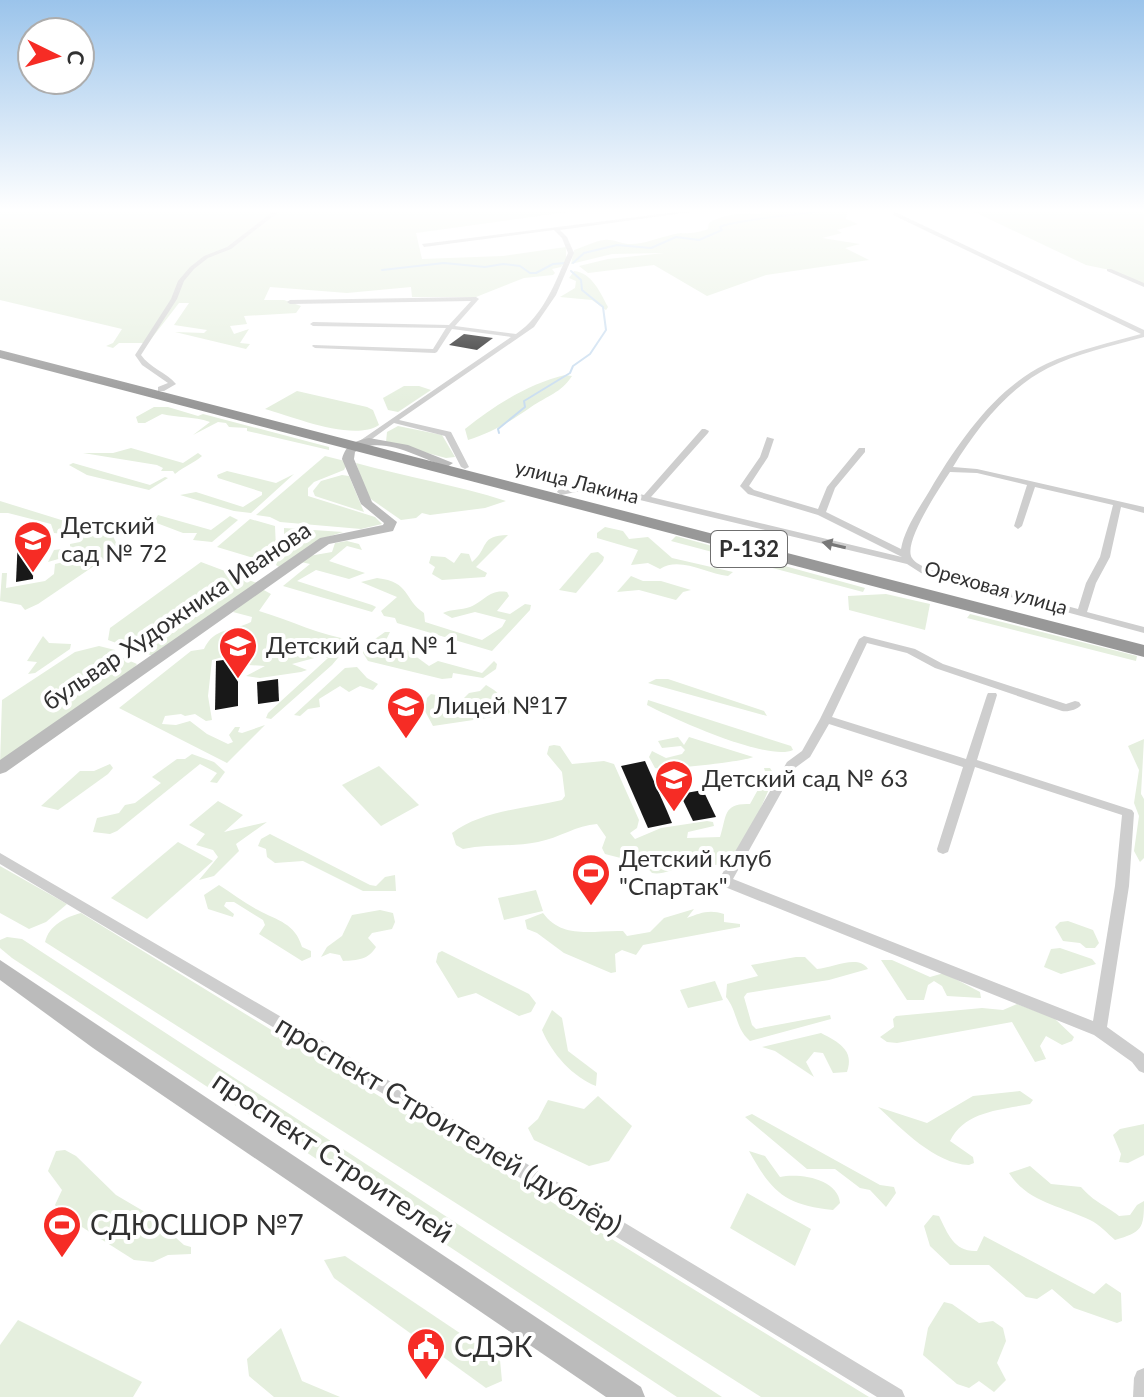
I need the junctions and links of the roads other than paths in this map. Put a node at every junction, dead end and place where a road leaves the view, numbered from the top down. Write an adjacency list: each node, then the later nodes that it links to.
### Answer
1 (187, 275): 13 (street)
2 (563, 275): 10 (street)
3 (1022, 275): 9 (street)
4 (1121, 275): 5 (street)
5 (1144, 285)
6 (290, 302): 8 (street)
7 (313, 324): 8 (street)
8 (450, 327): 10 (street); 11 (street)
9 (1144, 334): 20 (street, Ореховая улица)
10 (518, 336): 14 (street)
11 (315, 346)
12 (0, 351): 13 (highway, улица Лакина / Р-132); 17 (highway, улица Лакина / Р-132)
13 (161, 389): 17 (highway, улица Лакина / Р-132)
14 (393, 421): 17 (street); 19 (street)
15 (705, 431): 23 (street)
16 (770, 439): 26 (street)
17 (358, 445): 19 (highway, улица Лакина / Р-132); 32 (highway, улица Лакина / Р-132); 37 (street, бульвар Художника Иванова)
18 (862, 450): 26 (street)
19 (465, 467): 22 (highway, улица Лакина / Р-132)
20 (946, 469): 21 (street); 28 (street, Ореховая улица)
21 (1032, 483): 24 (street); 27 (street)
22 (561, 492): 23 (street); 31 (highway, улица Лакина / Р-132)
23 (645, 499): 28 (street, one-way to 23)
24 (1118, 503): 25 (street); 29 (street)
25 (1144, 510)
26 (821, 513): 28 (street)
27 (1018, 526)
28 (908, 558): 29 (street, Ореховая улица)
29 (1082, 612): 30 (street, Ореховая улица)
30 (1144, 630)
31 (1144, 640)
32 (1144, 651)
33 (992, 695): 36 (street)
34 (1075, 705): 35 (street)
35 (826, 719): 36 (street); 41 (street)
36 (970, 764): 38 (street); 41 (street)
37 (0, 768)
38 (943, 849)
39 (0, 858): 45 (street, проспект Строителей (дублёр))
40 (0, 969): 44 (street, проспект Строителей)
41 (1099, 1030): 42 (street)
42 (1144, 1066)
43 (1144, 1378): 46 (street)
44 (631, 1397)
45 (895, 1397)
46 (1143, 1397)

